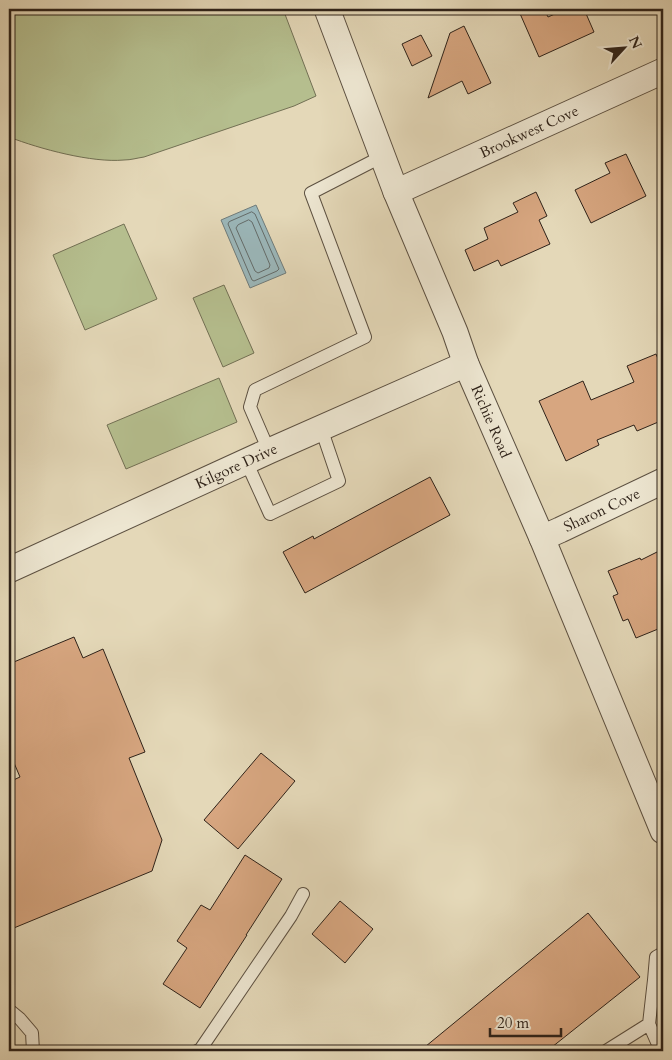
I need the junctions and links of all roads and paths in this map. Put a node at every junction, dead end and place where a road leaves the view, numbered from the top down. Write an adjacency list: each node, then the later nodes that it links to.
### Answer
1 (327, 9): 3 (street, Richie Road)
2 (663, 71): 4 (street, Brookwest Cove)
3 (383, 156): 4 (street, Richie Road); 7 (lane)
4 (396, 192): 5 (street, Richie Road)
5 (466, 364): 6 (street, Kilgore Drive); 10 (street, Richie Road)
6 (320, 428): 7 (street, Kilgore Drive); 8 (lane)
7 (268, 450): 8 (street, Kilgore Drive)
8 (246, 461): 11 (street, Kilgore Drive)
9 (663, 481): 10 (street, Sharon Cove)
10 (542, 538): 12 (street, Richie Road)
11 (9, 570)
12 (663, 831)
13 (303, 894): 18 (lane)
14 (660, 955): 16 (lane)
15 (9, 1010): 17 (lane)
16 (649, 1024): 19 (lane); 20 (lane)
17 (33, 1051)
18 (197, 1051)
19 (606, 1051)
20 (661, 1051)

